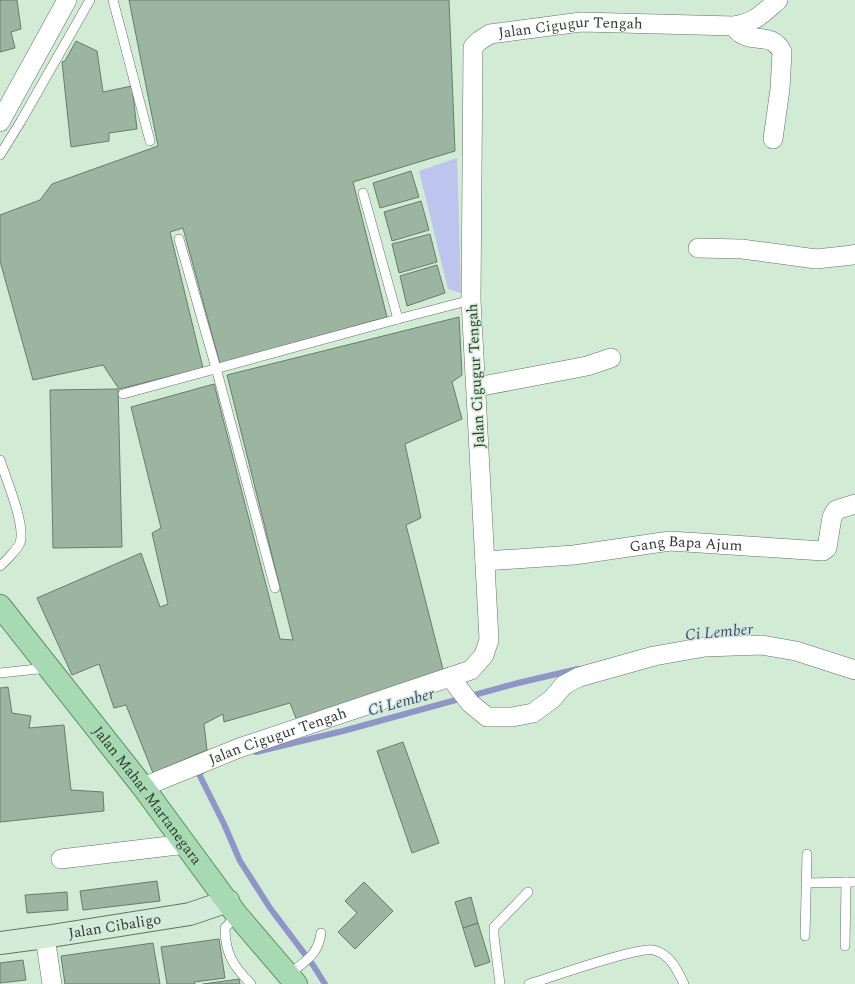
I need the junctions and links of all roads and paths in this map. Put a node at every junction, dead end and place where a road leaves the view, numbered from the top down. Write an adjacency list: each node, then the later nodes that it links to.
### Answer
1 (68, 0): 6 (street)
2 (90, 0): 9 (lane)
3 (113, 0): 8 (lane)
4 (778, 0): 5 (street, Jalan Cigugur Tengah)
5 (734, 26): 7 (street); 14 (street, Jalan Cigugur Tengah)
6 (0, 122)
7 (773, 139)
8 (150, 141)
9 (0, 155)
10 (363, 193): 15 (lane)
11 (179, 239): 17 (lane)
12 (698, 248): 13 (street)
13 (855, 254)
14 (471, 300): 15 (lane); 18 (street, Jalan Cigugur Tengah)
15 (398, 319): 17 (lane)
16 (611, 358): 18 (street)
17 (216, 368): 19 (lane); 24 (lane)
18 (477, 387): 22 (street, Jalan Cigugur Tengah)
19 (123, 394)
20 (0, 460): 23 (lane)
21 (855, 504): 22 (street, Gang Bapa Ajum)
22 (485, 561): 29 (street, Jalan Cigugur Tengah)
23 (0, 566)
24 (275, 588)
25 (0, 606): 26 (main road, Jalan Mahar Martanegara)
26 (48, 668): 28 (lane); 30 (main road, Jalan Mahar Martanegara)
27 (855, 670): 29 (street)
28 (0, 673)
29 (459, 690): 30 (street, Jalan Cigugur Tengah)
30 (143, 787): 31 (main road, Jalan Mahar Martanegara)
31 (186, 844): 33 (street); 37 (main road, Jalan Mahar Martanegara)
32 (807, 854): 35 (lane)
33 (61, 859)
34 (851, 882): 35 (lane); 38 (lane)
35 (806, 883): 40 (lane)
36 (528, 892): 47 (lane)
37 (233, 908): 41 (main road, Jalan Cibaligo); 44 (main road, Jalan Mahar Martanegara); 46 (lane)
38 (850, 912): 43 (lane)
39 (321, 934): 44 (lane)
40 (805, 936)
41 (45, 937): 42 (main road, Jalan Cibaligo); 45 (street)
42 (0, 943)
43 (845, 946)
44 (294, 976)
45 (52, 984)
46 (251, 984)
47 (500, 984)
48 (529, 984): 49 (lane)
49 (684, 984)

